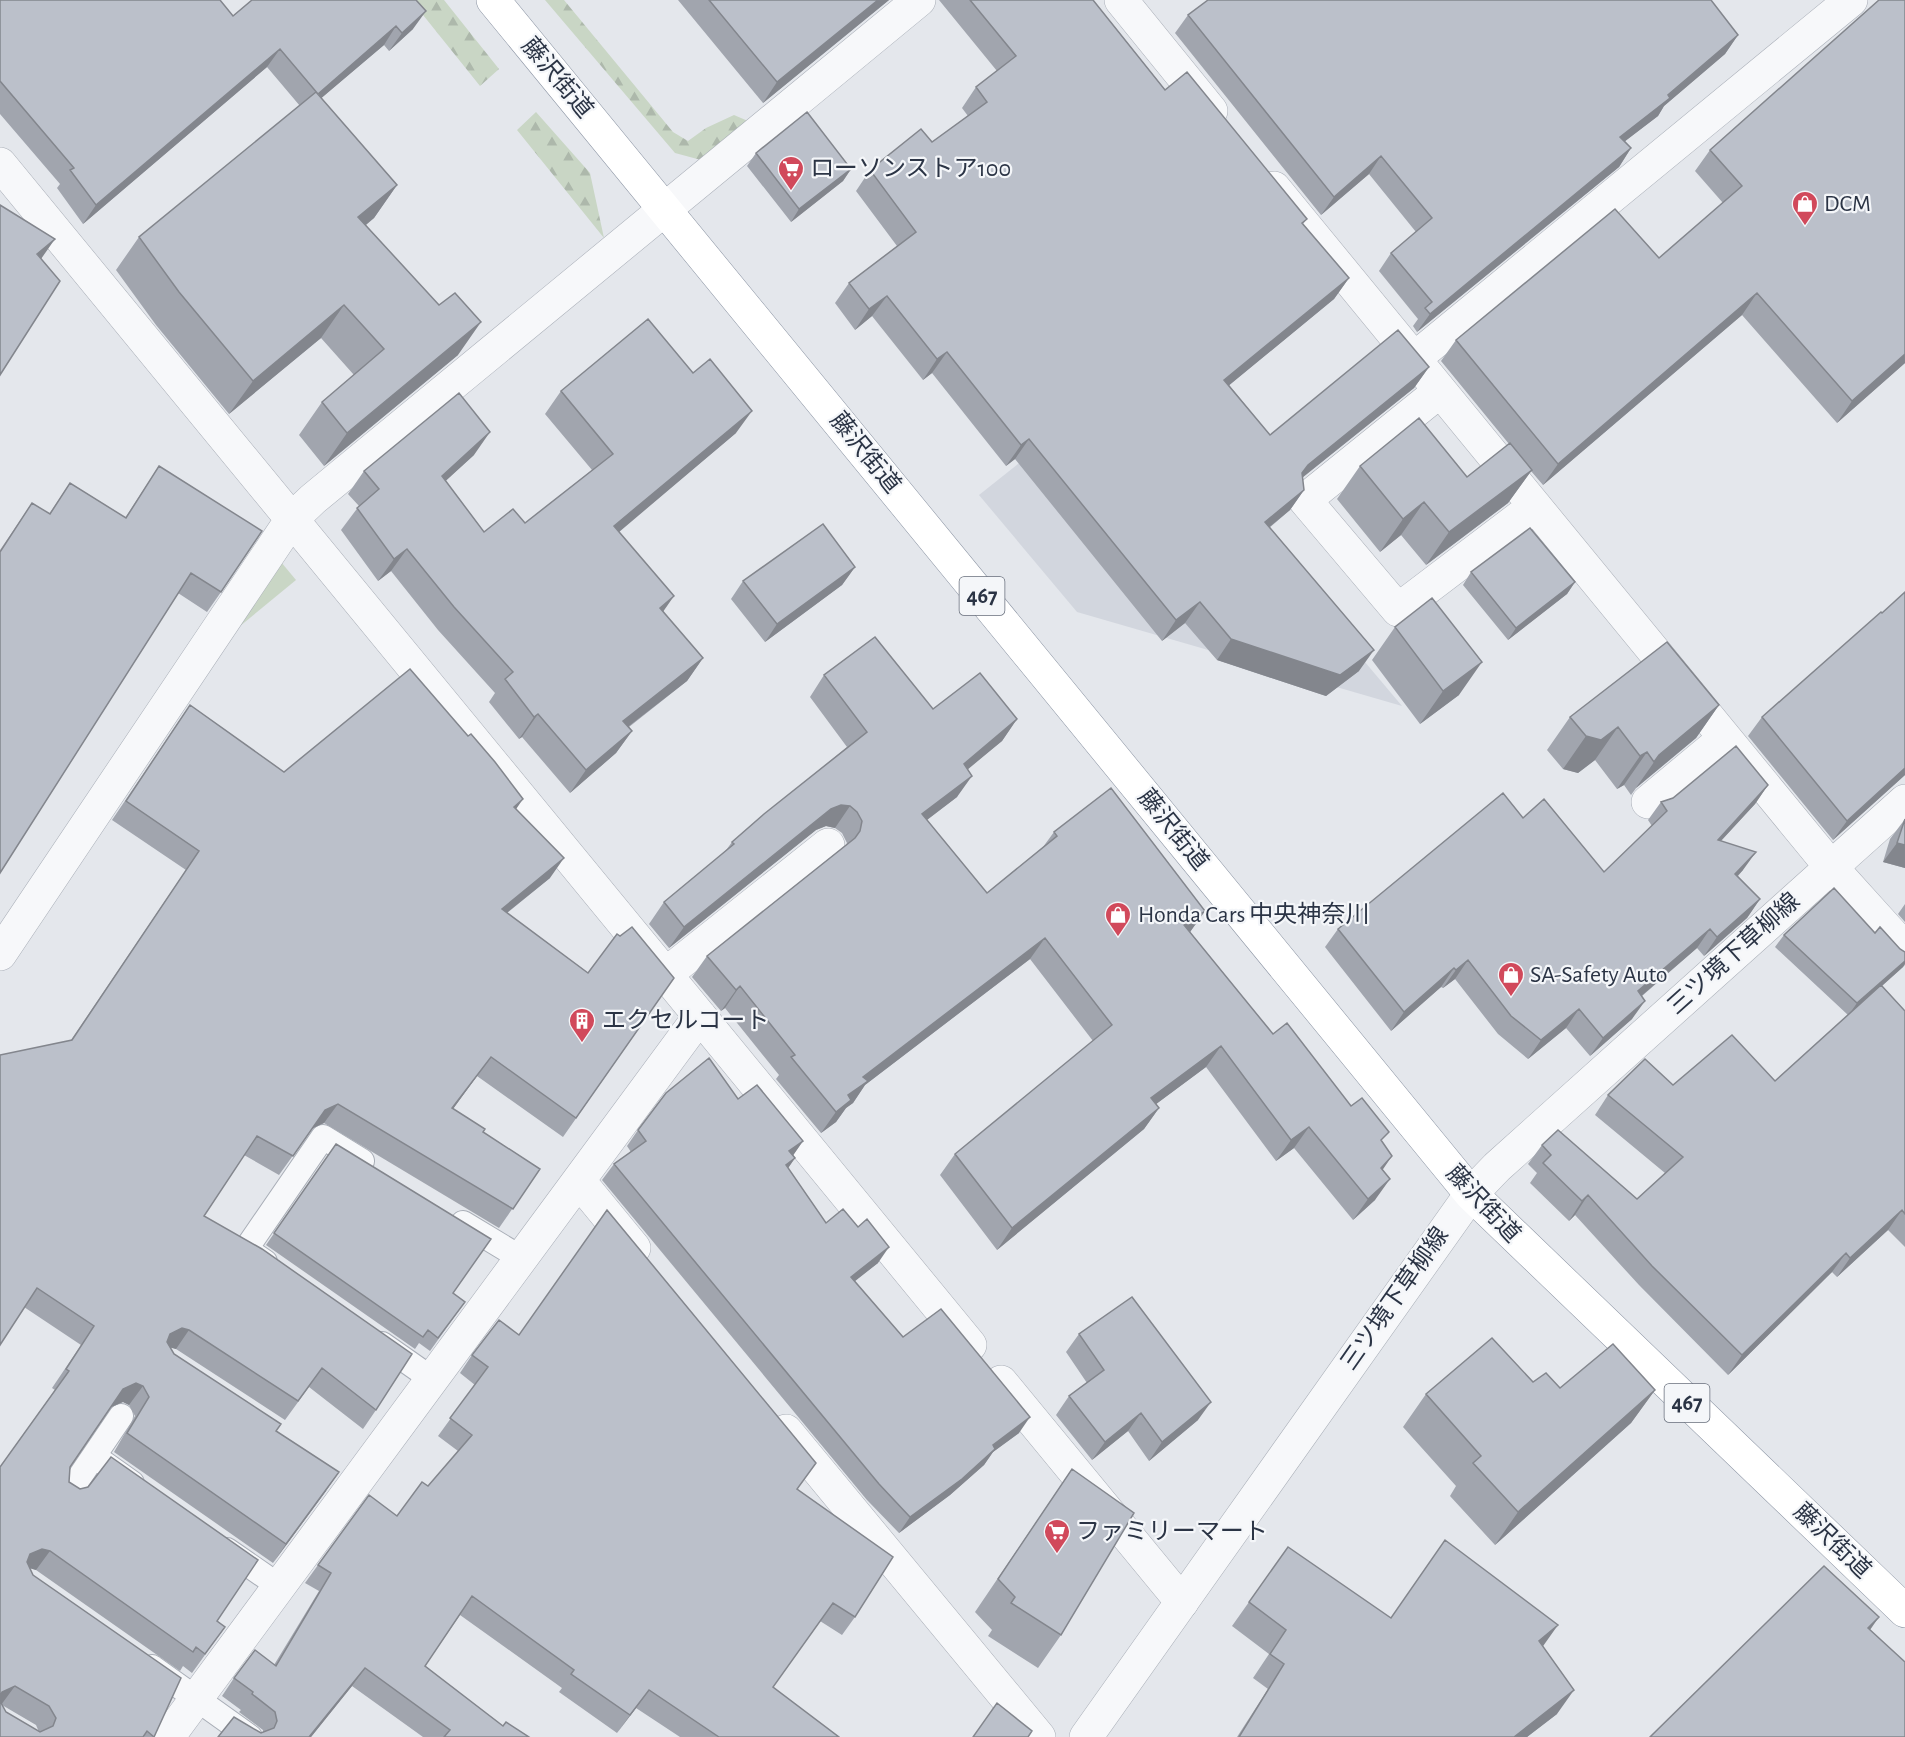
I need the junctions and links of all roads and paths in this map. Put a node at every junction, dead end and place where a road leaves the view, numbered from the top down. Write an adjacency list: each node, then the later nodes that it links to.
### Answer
1 (493, 0): 8 (highway, 藤沢街道 / 467)
2 (919, 0): 8 (street)
3 (1121, 0): 5 (street)
4 (1851, 0): 9 (street)
5 (1233, 138)
6 (0, 164): 12 (street)
7 (1256, 166): 9 (street)
8 (666, 210): 12 (street); 24 (highway, 藤沢街道 / 467)
9 (1414, 359): 10 (street)
10 (1440, 391): 11 (street); 11 (street)
11 (1535, 506): 13 (street)
12 (292, 519): 19 (street); 20 (street)
13 (1725, 738): 15 (street); 17 (street)
14 (1905, 801): 17 (street, 三ツ境下草柳線)
15 (1648, 802)
16 (828, 845): 20 (street)
17 (1831, 867): 18 (street); 24 (street, 三ツ境下草柳線)
18 (1905, 949)
19 (0, 954)
20 (666, 974): 21 (street)
21 (700, 1016): 23 (street); 38 (street)
22 (382, 1173): 28 (lane)
23 (579, 1181): 26 (street); 27 (street)
24 (1471, 1194): 38 (street, 三ツ境下草柳線); 39 (highway, 藤沢街道 / 467)
25 (442, 1210): 26 (lane)
26 (521, 1258): 30 (street)
27 (654, 1273)
28 (286, 1277)
29 (364, 1331): 30 (lane)
30 (432, 1379): 37 (street)
31 (768, 1410): 44 (street)
32 (121, 1416): 33 (lane)
33 (94, 1456): 34 (lane); 35 (lane)
34 (69, 1494)
35 (153, 1497)
36 (211, 1538): 37 (lane)
37 (279, 1586): 41 (street)
38 (1182, 1602): 45 (street, 三ツ境下草柳線)
39 (1905, 1611)
40 (131, 1652): 41 (lane)
41 (197, 1698): 42 (street); 43 (lane)
42 (168, 1737)
43 (250, 1737)
44 (1039, 1737)
45 (1086, 1737)

